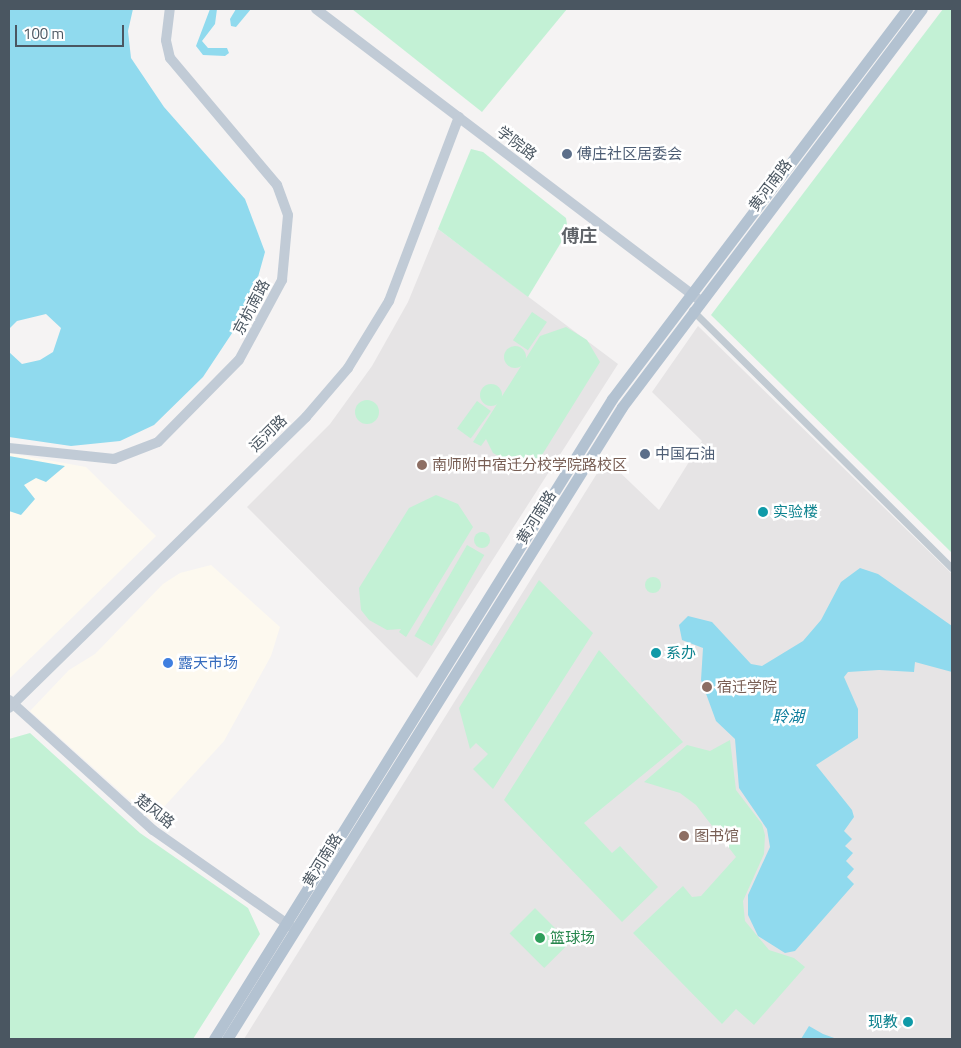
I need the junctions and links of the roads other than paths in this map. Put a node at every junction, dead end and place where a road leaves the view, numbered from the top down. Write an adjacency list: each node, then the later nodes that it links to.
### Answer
1 (170, 9): 9 (street, 京杭南路)
2 (316, 9): 5 (street, 学院路)
3 (907, 9): 6 (main road, 黄河南路)
4 (922, 9): 7 (main road, 黄河南路)
5 (459, 117): 6 (street, 学院路); 11 (street, 运河路)
6 (686, 297): 7 (street, 学院路); 8 (street); 12 (main road, 黄河南路)
7 (701, 300): 8 (main road, 黄河南路)
8 (693, 311): 10 (street); 12 (main road, 黄河南路)
9 (9, 448)
10 (952, 568)
11 (10, 704): 12 (street, 楚风路)
12 (291, 927): 13 (main road, 黄河南路); 14 (main road, 黄河南路)
13 (214, 1039)
14 (227, 1039)

